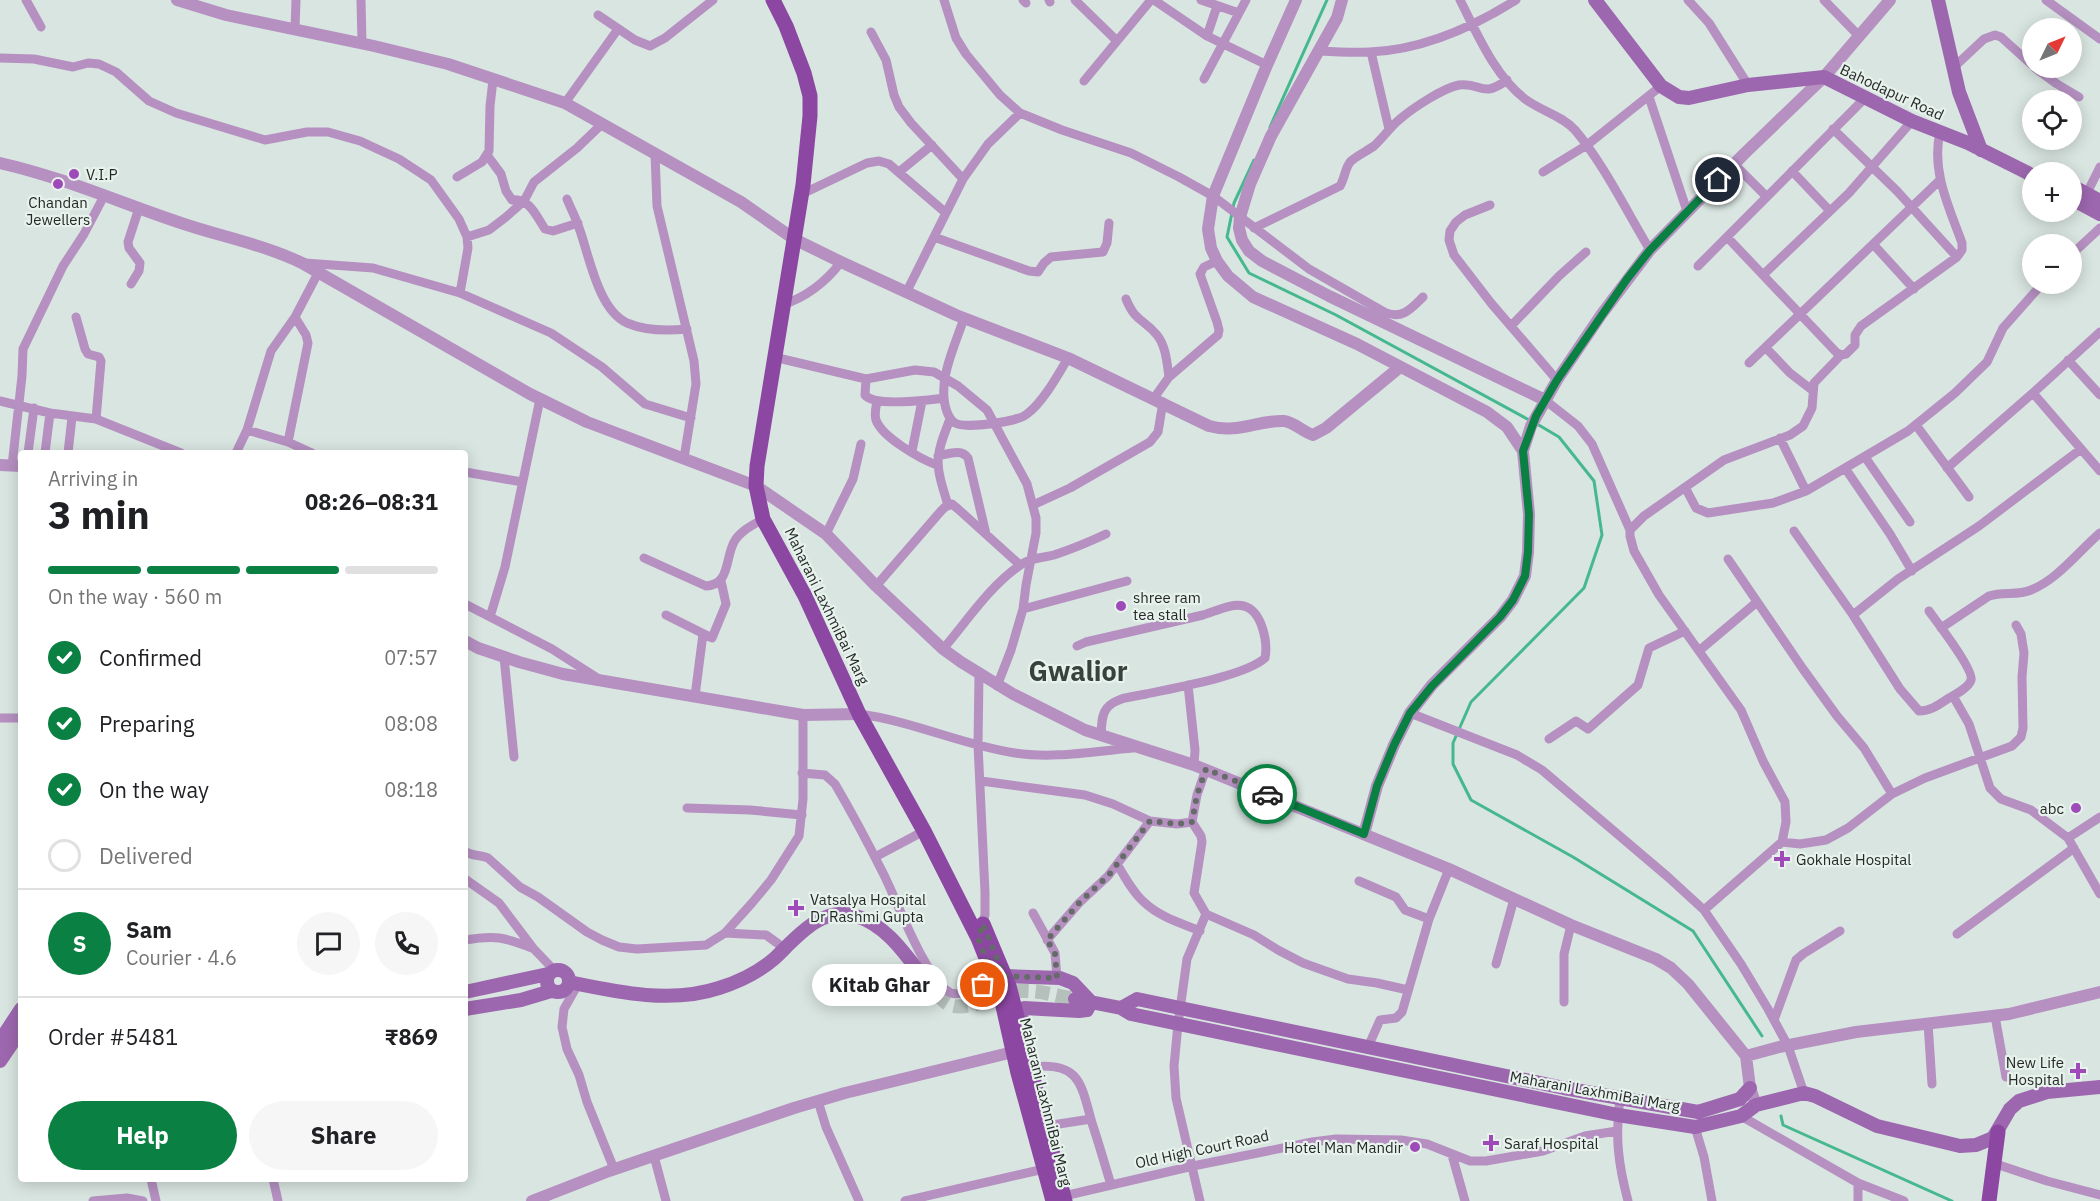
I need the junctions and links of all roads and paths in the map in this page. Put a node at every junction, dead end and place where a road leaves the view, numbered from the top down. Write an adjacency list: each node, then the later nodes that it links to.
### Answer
1 (26, 0): 26 (street)
2 (177, 0): 27 (street)
3 (296, 0): 27 (street)
4 (362, 0): 34 (street)
5 (713, 0): 28 (street)
6 (772, 0): 77 (main road, Maharani LaxhmiBai Marg)
7 (944, 0): 54 (street)
8 (1075, 0): 33 (street)
9 (1152, 0): 30 (street); 33 (street)
10 (1201, 0): 22 (street)
11 (1246, 0): 23 (street)
12 (1295, 0): 40 (street)
13 (1343, 0): 36 (street)
14 (1460, 0): 25 (street)
15 (1516, 0): 25 (street)
16 (1595, 0): 49 (main road, Bahodapur Road)
17 (1688, 0): 48 (street)
18 (1824, 0): 31 (street)
19 (1890, 0): 31 (street)
20 (1938, 0): 41 (main road)
21 (2046, 0): 32 (street)
22 (1217, 6): 23 (street); 30 (street)
23 (1239, 13): 35 (street)
24 (598, 15): 28 (street)
25 (1473, 25): 37 (street); 46 (street)
26 (41, 27)
27 (295, 29): 34 (street)
28 (618, 29): 53 (street)
29 (871, 32): 60 (street)
30 (1207, 36): 35 (street)
31 (1860, 37): 42 (street)
32 (2100, 39)
33 (1116, 40): 47 (street)
34 (362, 43): 44 (street)
35 (1224, 44): 40 (street); 45 (street)
36 (1319, 51): 37 (street); 93 (street)
37 (1371, 52): 57 (street)
38 (2022, 55): 41 (street)
39 (0, 58): 98 (street)
40 (1267, 65): 81 (street)
41 (1953, 68): 62 (main road)
42 (1824, 77): 48 (main road, Bahodapur Road); 52 (main road, Bahodapur Road); 66 (street)
43 (2049, 78): 50 (street)
44 (493, 80): 53 (street); 64 (street)
45 (1204, 80)
46 (1507, 80): 57 (street); 61 (street)
47 (1084, 81)
48 (1748, 85): 49 (main road, Bahodapur Road)
49 (1661, 86): 51 (street)
50 (2067, 90)
51 (1649, 97): 61 (street); 89 (street)
52 (1865, 98): 55 (main road, Bahodapur Road); 58 (street)
53 (565, 104): 56 (street)
54 (1020, 112): 74 (street); 81 (street)
55 (1912, 121): 59 (main road, Bahodapur Road); 67 (street)
56 (602, 124): 63 (street); 83 (street)
57 (1389, 129): 96 (street)
58 (1833, 129): 67 (street); 70 (street)
59 (1940, 132): 62 (main road, Bahodapur Road); 75 (street)
60 (932, 145): 71 (street); 74 (street)
61 (1587, 146): 72 (street); 104 (street)
62 (1981, 150): 69 (main road, Bahodapur Road)
63 (655, 154): 101 (street); 126 (street)
64 (487, 155): 73 (street); 83 (street)
65 (0, 164): 79 (street)
66 (1734, 164): 80 (street); 89 (street)
67 (1873, 167): 87 (street); 90 (street)
68 (2100, 167): 78 (street)
69 (2022, 170)
70 (1792, 171): 80 (street); 90 (street)
71 (899, 172): 77 (street); 91 (street)
72 (1543, 172)
73 (457, 177)
74 (963, 178): 91 (street)
75 (1940, 180): 87 (street); 106 (street)
76 (2082, 191): 78 (main road)
77 (802, 194): 101 (main road, Maharani LaxhmiBai Marg)
78 (2087, 194): 84 (main road)
79 (104, 196): 88 (street); 149 (street)
80 (1766, 196): 100 (street)
81 (1215, 198): 93 (street); 107 (street)
82 (567, 199): 94 (street)
83 (524, 201): 94 (street); 98 (street)
84 (2100, 201)
85 (2082, 204): 92 (main road)
86 (1490, 206): 125 (street)
87 (1910, 206): 102 (street); 106 (street)
88 (139, 208): 109 (street); 113 (street)
89 (1687, 211): 104 (street)
90 (1830, 211): 112 (street)
91 (946, 213): 99 (street)
92 (2100, 214)
93 (1239, 216): 96 (street); 148 (street)
94 (578, 223): 126 (street)
95 (1109, 223): 99 (street)
96 (1254, 228): 118 (street)
97 (2100, 228): 103 (street)
98 (467, 237): 116 (street)
99 (934, 237): 115 (street)
100 (1727, 237): 110 (street); 112 (street)
101 (794, 239): 108 (street); 120 (main road, Maharani LaxhmiBai Marg)
102 (1873, 244): 114 (street); 121 (street)
103 (2082, 245)
104 (1650, 250): 138 (street)
105 (1586, 252): 125 (street)
106 (1957, 257): 114 (street)
107 (1217, 261): 134 (street); 136 (street)
108 (841, 262): 115 (street); 120 (street)
109 (302, 263): 111 (street); 116 (street)
110 (1698, 266)
111 (318, 273): 123 (street); 143 (street)
112 (1764, 274): 121 (street)
113 (131, 284)
114 (1914, 289): 129 (street)
115 (907, 291): 124 (street)
116 (460, 293): 153 (street)
117 (2033, 294): 157 (street)
118 (1423, 297)
119 (1126, 298): 136 (street)
120 (782, 306): 130 (main road, Maharani LaxhmiBai Marg)
121 (1802, 314): 128 (street); 129 (street)
122 (76, 316): 154 (street)
123 (295, 317): 158 (street); 160 (street)
124 (964, 318): 131 (street); 135 (street)
125 (1511, 326): 138 (street)
126 (687, 329): 153 (street)
127 (2100, 332): 132 (street)
128 (1766, 348): 133 (street); 139 (street)
129 (1841, 355): 139 (street)
130 (774, 357): 137 (street); 180 (main road, Maharani LaxhmiBai Marg)
131 (1068, 358): 144 (street); 156 (street)
132 (2068, 360): 140 (street); 141 (street)
133 (1749, 363)
134 (1400, 367): 144 (street); 170 (street)
135 (945, 377): 137 (street); 142 (street); 156 (street)
136 (1169, 377): 144 (street)
137 (866, 378): 146 (street)
138 (1557, 380): 148 (street)
139 (1812, 390): 159 (street)
140 (2033, 393): 162 (street); 176 (street)
141 (2100, 395)
142 (944, 398): 147 (street); 155 (street)
143 (540, 399): 172 (street); 179 (street)
144 (1158, 400): 185 (street)
145 (0, 401): 149 (street)
146 (877, 401): 147 (street); 169 (street)
147 (922, 401): 169 (street)
148 (1543, 403): 170 (street); 188 (street)
149 (19, 406): 150 (street); 174 (street)
150 (34, 408): 151 (street); 163 (street)
151 (50, 413): 152 (street); 164 (street)
152 (72, 417): 154 (street); 165 (street)
153 (691, 418): 172 (street)
154 (96, 419): 166 (street)
155 (950, 419): 156 (street); 173 (street)
156 (995, 422): 185 (street)
157 (1916, 425): 171 (street); 176 (street)
158 (247, 430): 160 (street); 167 (street)
159 (1780, 438): 181 (street); 182 (street)
160 (288, 442): 168 (street)
161 (861, 444): 191 (street)
162 (2081, 449): 177 (street); 198 (street)
163 (28, 450)
164 (45, 450)
165 (68, 450)
166 (174, 450)
167 (237, 450)
168 (305, 450)
169 (912, 451): 173 (street)
170 (1523, 451): 224 (street)
171 (1865, 457): 175 (street); 187 (street)
172 (684, 458): 180 (street)
173 (937, 460): 184 (street); 192 (street)
174 (11, 465)
175 (1845, 468): 182 (street); 198 (street)
176 (1947, 468): 183 (street)
177 (2100, 471)
178 (468, 473): 179 (street)
179 (522, 482): 208 (street)
180 (756, 486): 186 (main road, Maharani LaxhmiBai Marg); 191 (street)
181 (1686, 489): 182 (street); 188 (street)
182 (1806, 491)
183 (1969, 497)
184 (948, 505): 192 (street); 201 (street)
185 (1033, 505): 195 (street)
186 (764, 519): 200 (street); 225 (main road, Maharani LaxhmiBai Marg)
187 (1910, 522)
188 (1630, 530): 211 (street)
189 (1794, 531): 207 (street)
190 (2100, 533): 210 (street)
191 (825, 534): 201 (street)
192 (986, 534): 197 (street)
193 (1106, 534): 195 (street)
194 (644, 558): 200 (street)
195 (1032, 560): 197 (street); 204 (street)
196 (1728, 560): 202 (street)
197 (1020, 565): 215 (street)
198 (1912, 571): 207 (street)
199 (1127, 581): 204 (street)
200 (721, 582): 212 (street)
201 (876, 586): 215 (street)
202 (1757, 602): 216 (street); 238 (street)
203 (468, 606): 208 (street)
204 (1023, 609): 221 (street)
205 (1929, 611): 210 (street)
206 (666, 615): 212 (street)
207 (1853, 615): 223 (street)
208 (490, 617): 219 (street)
209 (2016, 625): 234 (street)
210 (1941, 628): 223 (street)
211 (1685, 631): 216 (street); 230 (street)
212 (703, 633): 222 (street)
213 (468, 643): 217 (street)
214 (1077, 646): 220 (street)
215 (943, 649): 218 (street)
216 (1700, 650): 247 (street)
217 (504, 657): 219 (street); 233 (street)
218 (979, 674): 221 (street); 231 (street)
219 (599, 680): 222 (street)
220 (1188, 685): 229 (street); 235 (street)
221 (997, 686): 229 (street)
222 (695, 696): 226 (street)
223 (1953, 696): 234 (street)
224 (1410, 713): 245 (street); 257 (street)
225 (860, 714): 226 (street); 231 (street); 244 (main road, Maharani LaxhmiBai Marg)
226 (803, 715): 236 (street)
227 (0, 718): 228 (street)
228 (18, 718)
229 (1101, 734): 232 (street)
230 (1550, 739)
231 (978, 745): 232 (street); 237 (street)
232 (1142, 747): 235 (street)
233 (514, 757)
234 (1981, 758): 238 (street); 246 (street)
235 (1200, 767): 243 (street); 245 (street)
236 (802, 773): 240 (street); 250 (street)
237 (981, 781): 242 (street); 262 (street)
238 (1892, 794): 247 (street)
239 (687, 808): 240 (street)
240 (802, 815): 265 (street)
241 (2100, 817): 246 (street)
242 (1150, 821): 243 (street); 251 (street)
243 (1192, 822): 259 (street)
244 (924, 831): 250 (street); 262 (main road, Maharani LaxhmiBai Marg)
245 (1364, 834): 252 (street)
246 (2068, 838): 248 (street)
247 (1782, 842): 257 (street)
248 (2074, 848): 255 (street); 266 (street)
249 (468, 853): 265 (street)
250 (875, 857): 273 (street)
251 (1117, 864): 263 (street); 268 (street)
252 (1449, 869): 256 (street); 260 (street)
253 (468, 881): 269 (street)
254 (1359, 881): 260 (street)
255 (2100, 894)
256 (1514, 899): 261 (street); 271 (street)
257 (1704, 910): 289 (street)
258 (1033, 913): 268 (street)
259 (1206, 914): 263 (street); 276 (street)
260 (1428, 920): 276 (street)
261 (1571, 925): 283 (street); 296 (street)
262 (980, 931): 273 (main road, Maharani LaxhmiBai Marg)
263 (1200, 931): 285 (street)
264 (1840, 931): 289 (street)
265 (726, 933): 270 (street)
266 (1958, 934)
267 (468, 940): 269 (street)
268 (1047, 940): 274 (street)
269 (533, 948): 272 (street)
270 (784, 948): 275 (main road); 280 (main road)
271 (1496, 964)
272 (551, 972): 275 (main road); 277 (main road); 278 (main road)
273 (999, 978): 274 (main road); 297 (main road, Maharani LaxhmiBai Marg)
274 (1057, 978): 282 (main road)
275 (573, 983): 278 (main road); 318 (street)
276 (1408, 990): 295 (street)
277 (468, 991)
278 (551, 991): 286 (main road)
279 (2100, 992): 288 (street)
280 (937, 994)
281 (1075, 999): 282 (main road, Maharani LaxhmiBai Marg)
282 (1091, 1002): 284 (main road, Maharani LaxhmiBai Marg); 297 (main road)
283 (1564, 1002)
284 (1121, 1008): 285 (main road); 291 (main road, Maharani LaxhmiBai Marg)
285 (1180, 1008): 291 (street); 295 (main road)
286 (468, 1009)
287 (18, 1014): 293 (main road)
288 (1995, 1016): 290 (street); 299 (street)
289 (1774, 1020): 294 (street)
290 (1928, 1023): 294 (street); 300 (street)
291 (1178, 1024): 307 (main road, Maharani LaxhmiBai Marg); 317 (street)
292 (18, 1034): 298 (main road)
293 (0, 1041)
294 (1788, 1046): 296 (street); 303 (street)
295 (1368, 1047): 304 (main road)
296 (1746, 1056): 302 (street)
297 (1024, 1057): 305 (street); 309 (street); 310 (main road); 319 (main road, Maharani LaxhmiBai Marg)
298 (0, 1061)
299 (2006, 1077)
300 (1932, 1084)
301 (2100, 1087): 313 (main road)
302 (1750, 1088): 304 (main road); 306 (street)
303 (1804, 1093): 306 (main road, Maharani LaxhmiBai Marg); 313 (main road)
304 (1620, 1098): 307 (street)
305 (818, 1101): 315 (street); 333 (street)
306 (1756, 1105): 308 (main road, Maharani LaxhmiBai Marg)
307 (1618, 1116): 311 (main road, Maharani LaxhmiBai Marg); 312 (street)
308 (1741, 1116): 311 (main road, Maharani LaxhmiBai Marg); 322 (street)
309 (1091, 1119): 310 (street); 323 (street)
310 (1046, 1126): 326 (main road)
311 (1695, 1127): 338 (street)
312 (1617, 1131): 314 (street, Old High Court Road); 337 (street)
313 (1998, 1132): 316 (main road)
314 (1452, 1155): 317 (street, Old High Court Road); 336 (street)
315 (654, 1156): 318 (street); 332 (street)
316 (1994, 1163): 325 (street); 342 (main road)
317 (1193, 1166): 323 (street, Old High Court Road); 335 (street)
318 (614, 1169): 331 (street)
319 (1044, 1169): 326 (main road, Maharani LaxhmiBai Marg); 334 (street)
320 (152, 1182): 329 (street)
321 (274, 1182): 330 (street)
322 (1858, 1183): 324 (street); 339 (street)
323 (1111, 1185): 326 (street, Old High Court Road)
324 (1877, 1191): 340 (street); 341 (street)
325 (2100, 1195)
326 (1060, 1199)
327 (93, 1201): 328 (street)
328 (143, 1201)
329 (156, 1201)
330 (278, 1201)
331 (532, 1201)
332 (666, 1201)
333 (859, 1201)
334 (905, 1201)
335 (1200, 1201)
336 (1465, 1201)
337 (1628, 1201)
338 (1712, 1201)
339 (1857, 1201)
340 (1880, 1201)
341 (1904, 1201)
342 (1989, 1201)

